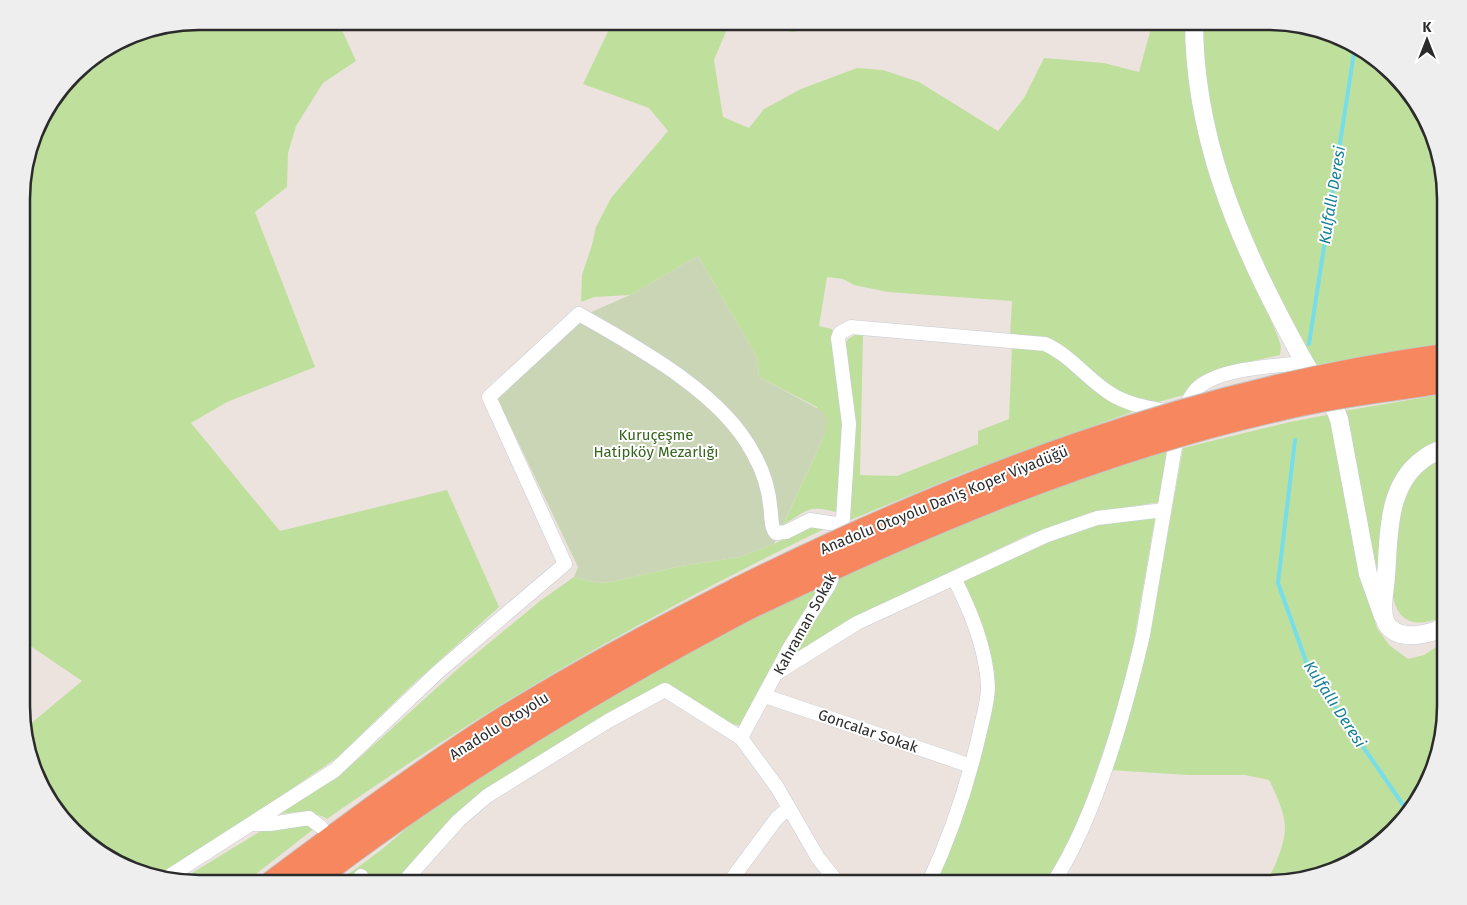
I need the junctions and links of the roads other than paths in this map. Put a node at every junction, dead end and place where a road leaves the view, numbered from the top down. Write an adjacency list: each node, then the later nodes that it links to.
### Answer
1 (1194, 30): 3 (street)
2 (1437, 358): 10 (highway, Anadolu Otoyolu Daniş Koper Viyadüğü, bridge)
3 (1304, 363): 5 (street); 11 (street)
4 (1437, 381): 10 (highway, Anadolu Otoyolu Daniş Koper Viyadüğü, bridge)
5 (1182, 415): 7 (street); 8 (street, Kahraman Sokak)
6 (1437, 451): 11 (street)
7 (1164, 510): 9 (street); 27 (street)
8 (843, 525): 13 (street, Kahraman Sokak); 18 (street)
9 (954, 578): 13 (street); 16 (street)
10 (742, 599): 21 (highway, Anadolu Otoyolu); 22 (highway, Anadolu Otoyolu)
11 (1383, 616): 12 (street)
12 (1437, 629)
13 (776, 673): 14 (street, Kahraman Sokak)
14 (765, 696): 15 (street, Kahraman Sokak); 16 (street, Goncalar Sokak)
15 (741, 738): 17 (street); 23 (street)
16 (971, 766): 26 (street)
17 (789, 808): 24 (street); 25 (street)
18 (254, 824): 19 (street); 20 (street)
19 (321, 827)
20 (174, 873)
21 (284, 875)
22 (319, 875)
23 (410, 875)
24 (735, 875)
25 (832, 875)
26 (932, 875)
27 (1059, 875)

